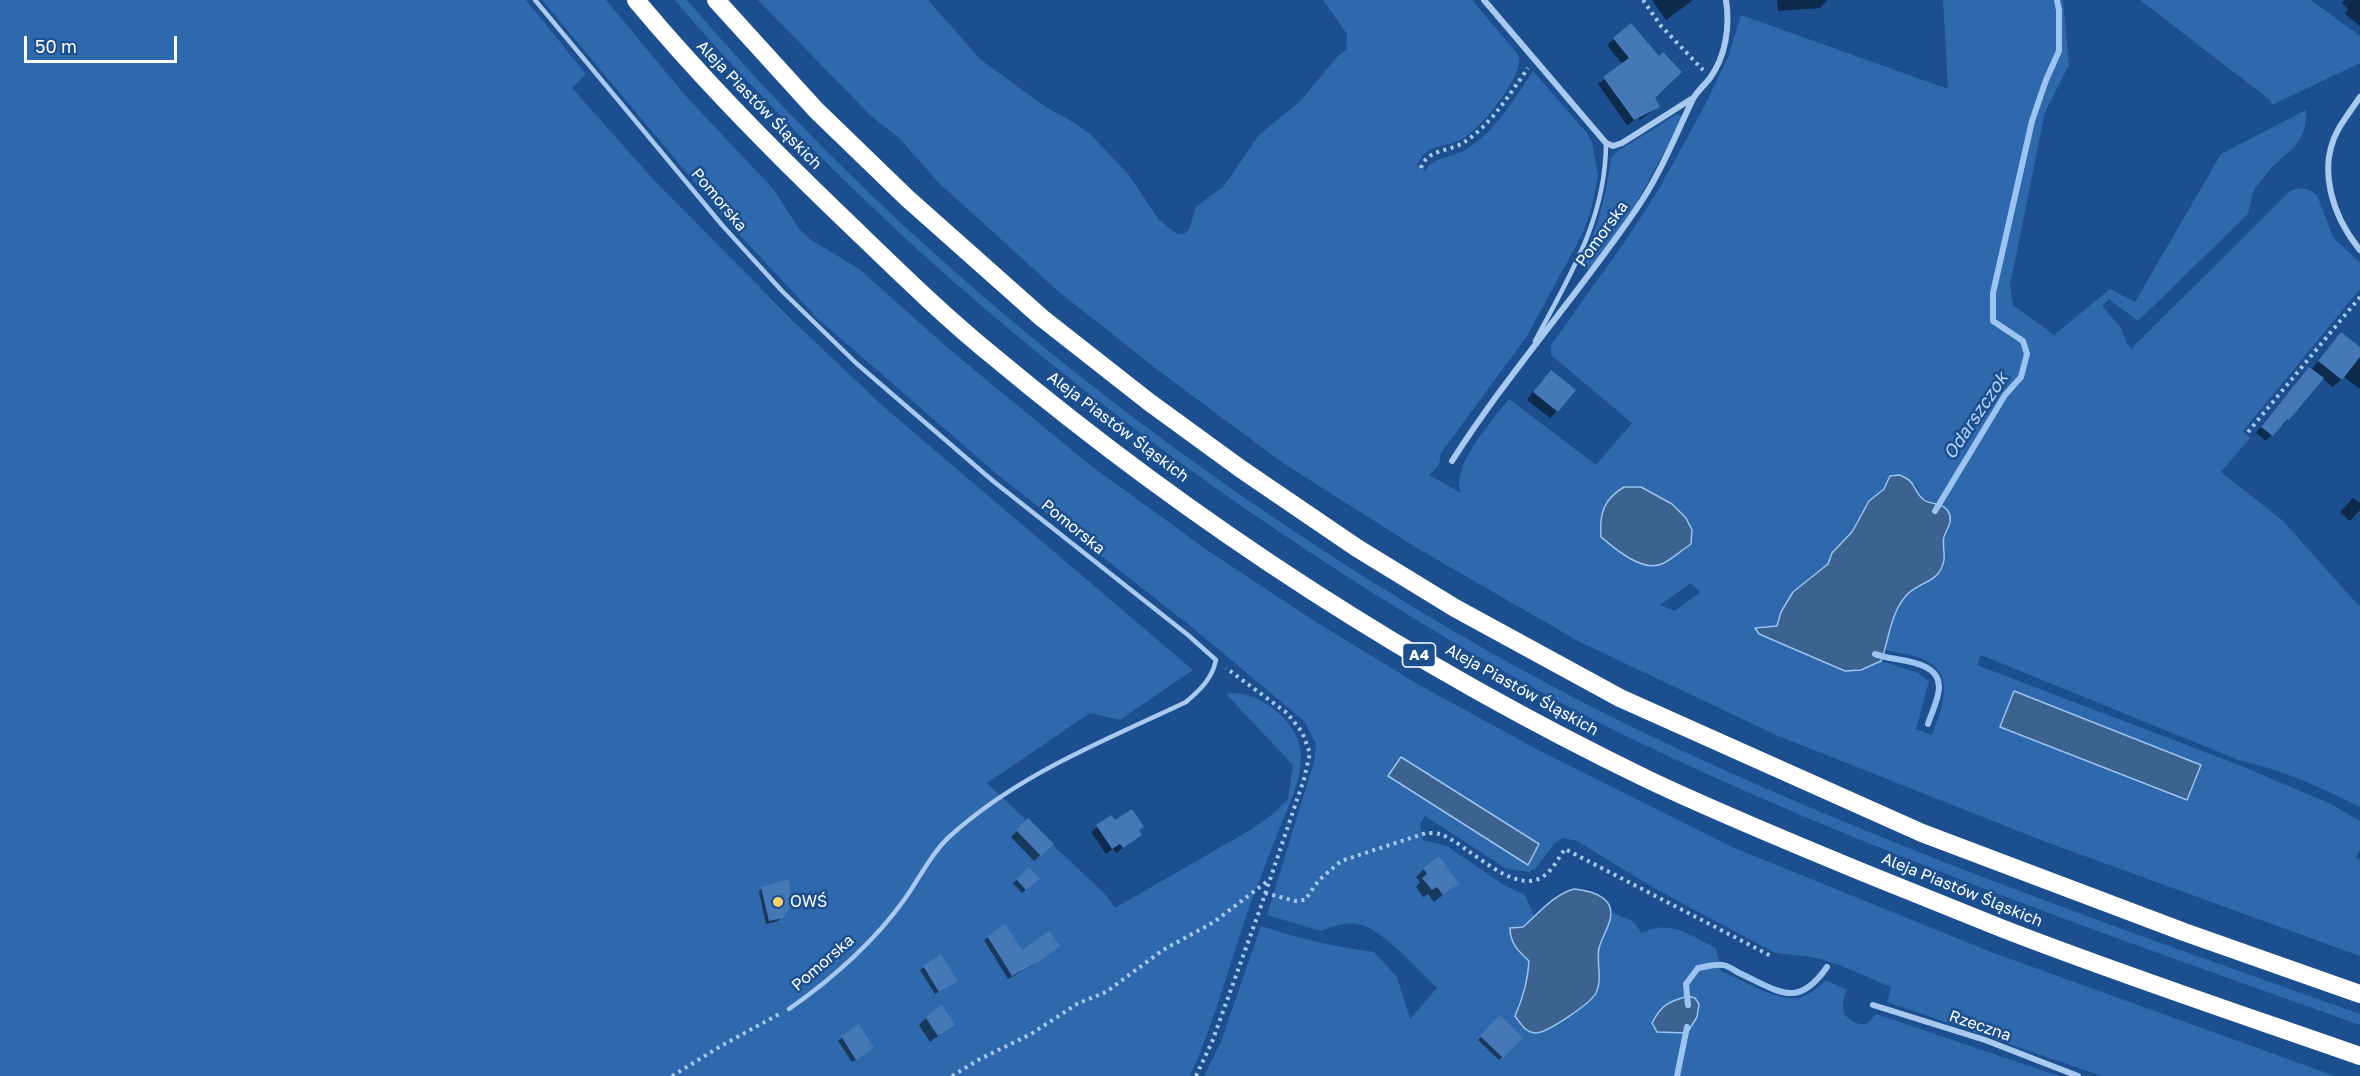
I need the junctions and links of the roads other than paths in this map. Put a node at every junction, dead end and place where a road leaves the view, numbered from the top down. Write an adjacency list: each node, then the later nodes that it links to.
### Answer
1 (535, 0): 14 (lane, Pomorska)
2 (636, 0): 15 (highway, Aleja Piastów Śląskich / A4)
3 (716, 0): 12 (highway)
4 (1484, 0): 8 (street)
5 (1726, 0): 6 (street, Pomorska)
6 (1694, 97): 8 (street); 10 (street, Pomorska)
7 (2360, 97): 9 (street)
8 (1606, 143): 10 (lane)
9 (2360, 250)
10 (1529, 352): 11 (street, Pomorska)
11 (1452, 461)
12 (2360, 994)
13 (1873, 1005): 16 (street, Rzeczna)
14 (789, 1009)
15 (2360, 1056)
16 (2078, 1076)

